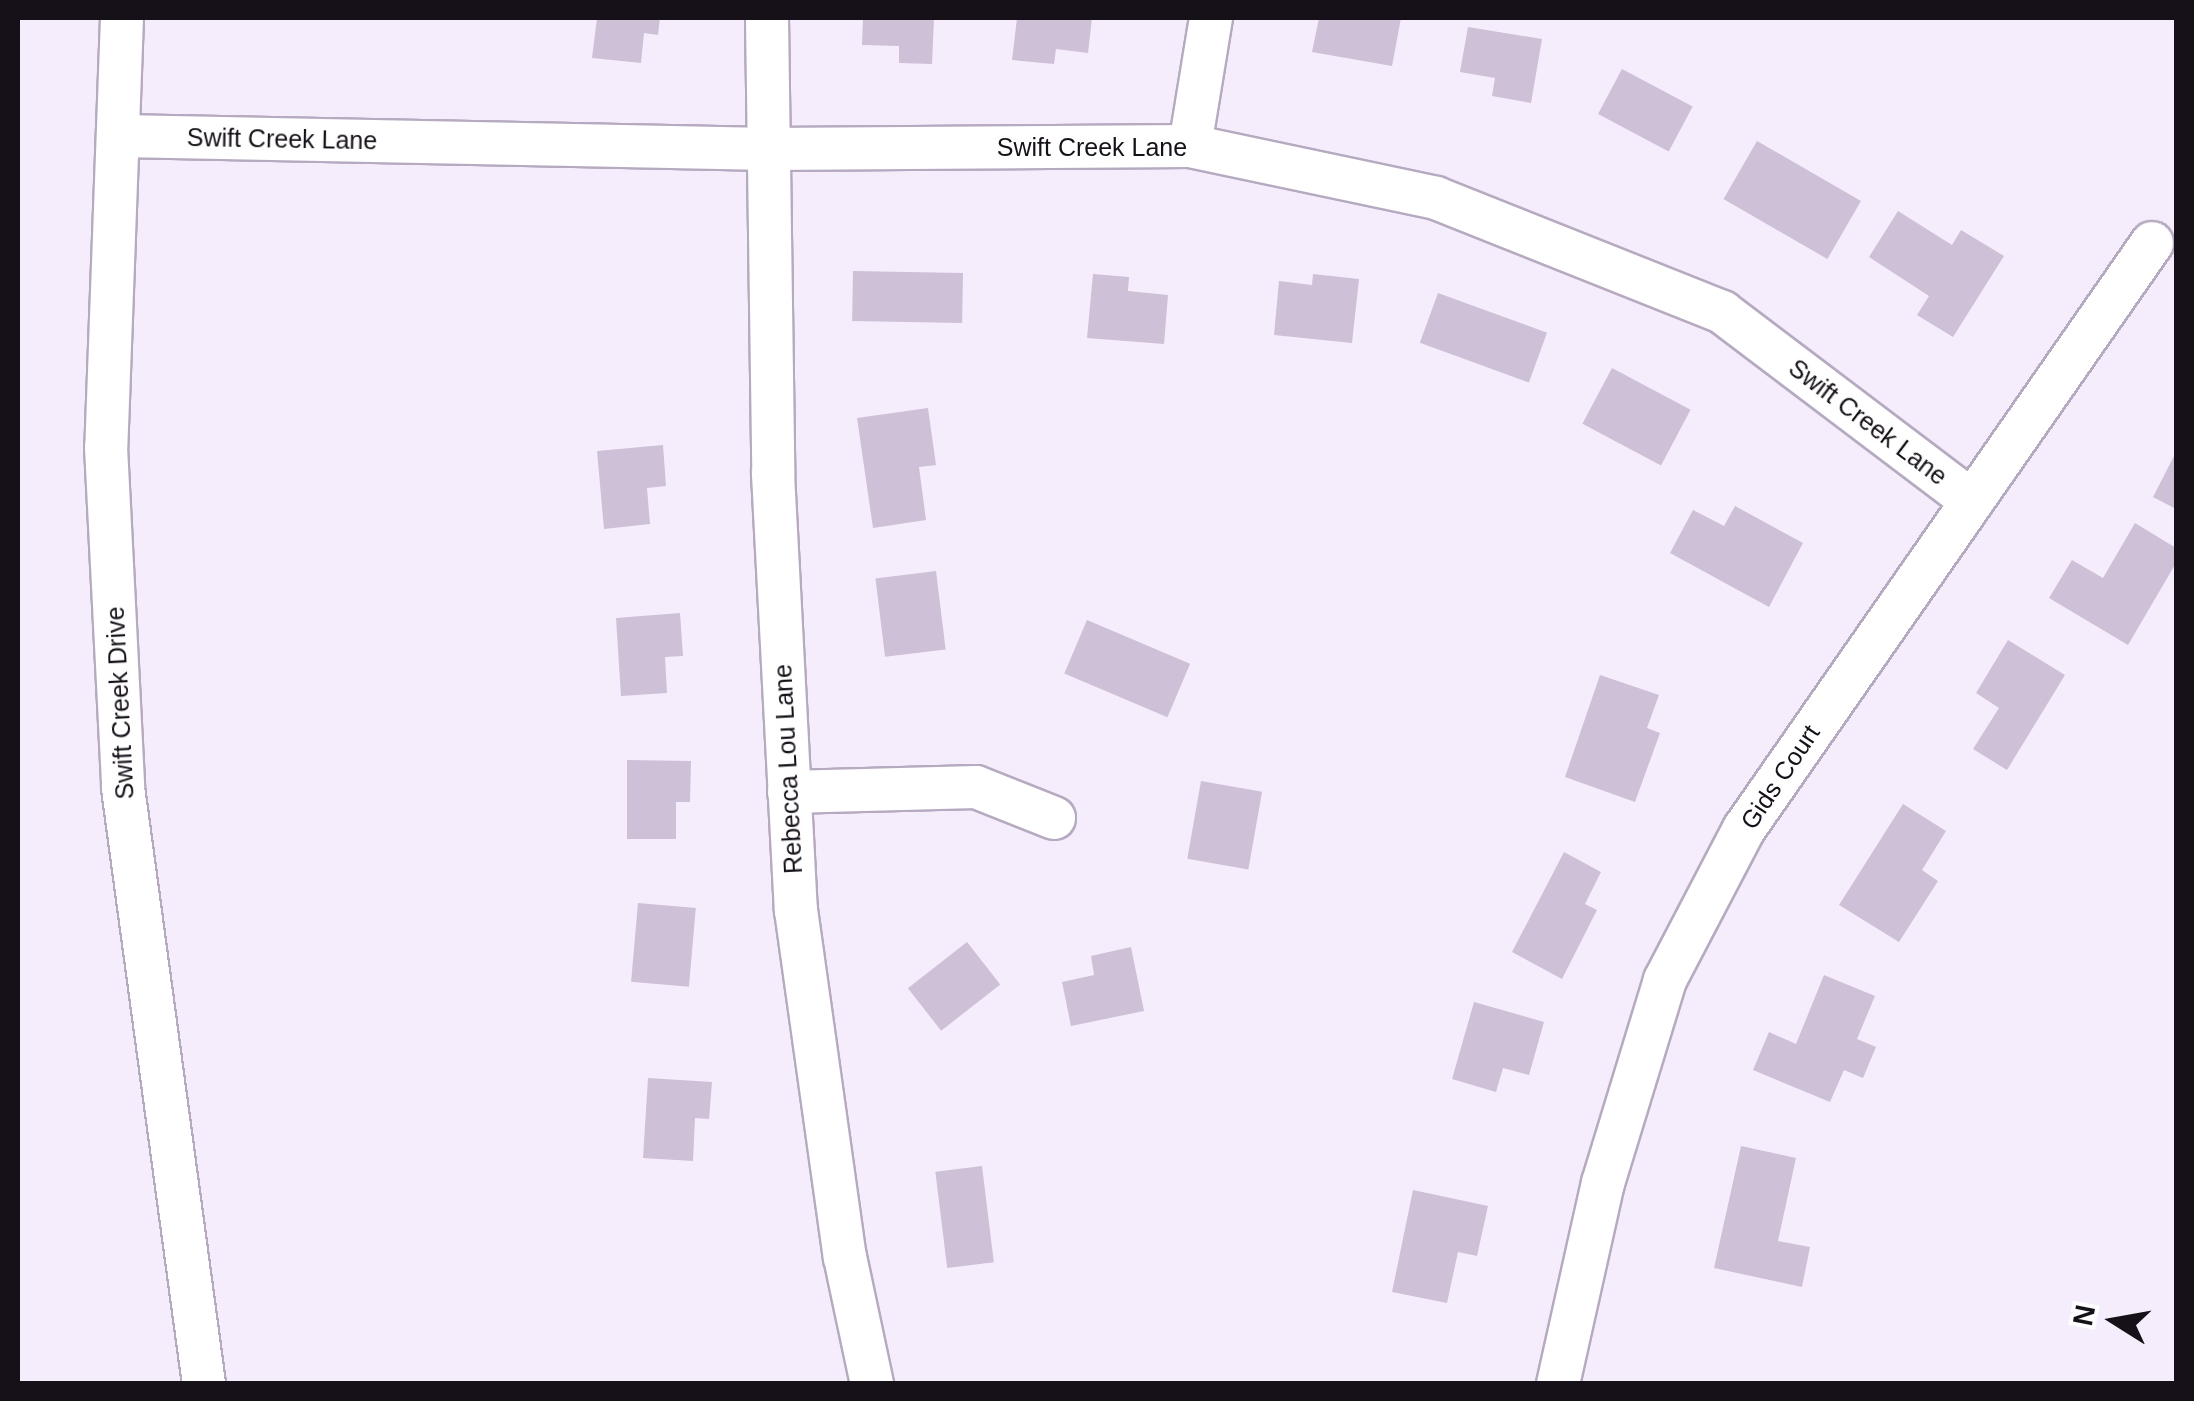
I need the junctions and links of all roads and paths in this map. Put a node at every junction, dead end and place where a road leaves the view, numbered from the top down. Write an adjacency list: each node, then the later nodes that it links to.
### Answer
1 (122, 18): 4 (street, Swift Creek Drive)
2 (767, 18): 6 (street, Rebecca Lou Lane)
3 (1212, 18): 5 (street)
4 (121, 136): 6 (street, Swift Creek Lane); 11 (street, Swift Creek Drive)
5 (1190, 146): 6 (street, Swift Creek Lane); 8 (street, Swift Creek Lane)
6 (769, 149): 9 (street, Rebecca Lou Lane)
7 (2152, 243): 8 (street, Gids Court)
8 (1972, 501): 13 (street, Gids Court)
9 (789, 792): 10 (street); 12 (street, Rebecca Lou Lane)
10 (1054, 818)
11 (204, 1384)
12 (872, 1384)
13 (1558, 1384)

